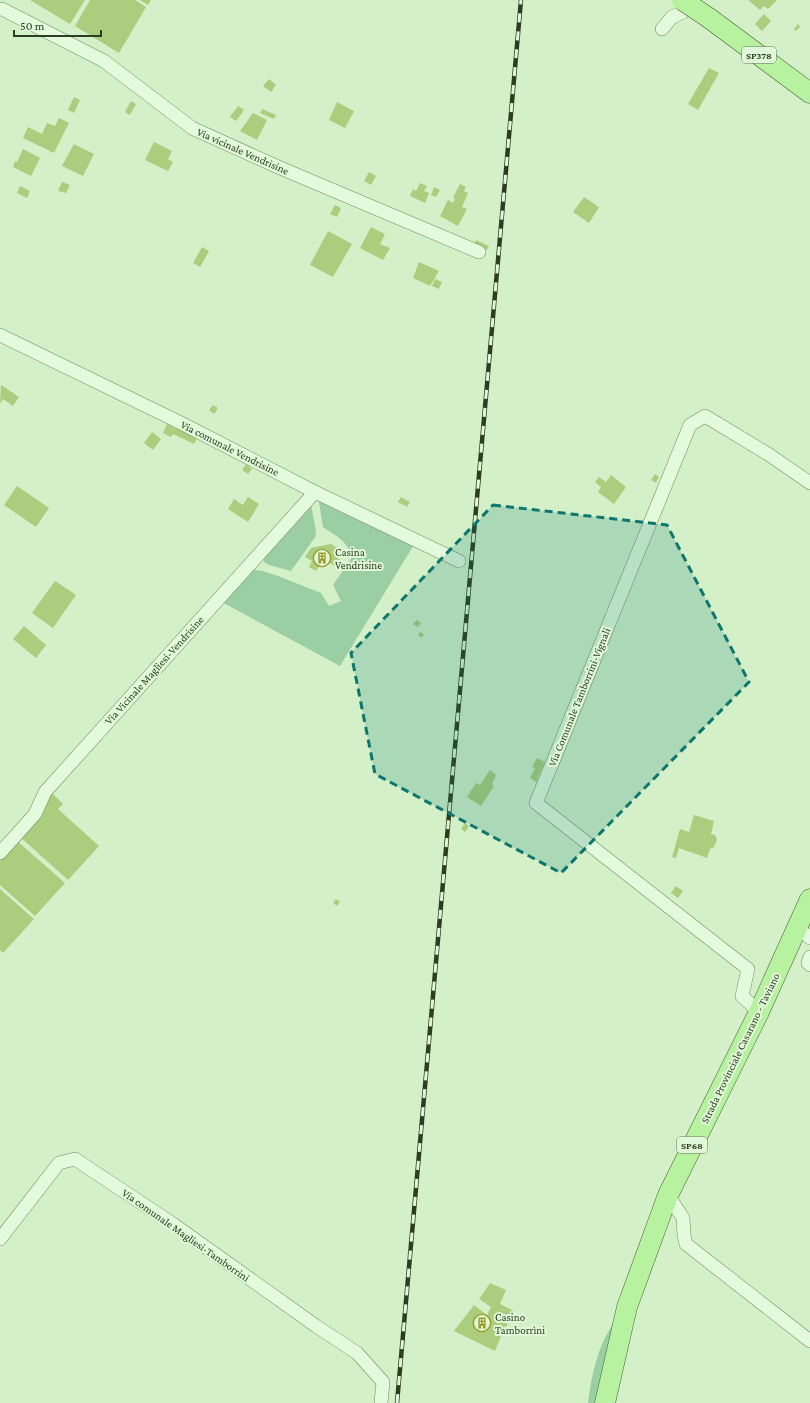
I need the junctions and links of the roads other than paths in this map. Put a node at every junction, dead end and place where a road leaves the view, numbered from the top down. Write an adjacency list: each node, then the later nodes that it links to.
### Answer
1 (682, 0): 5 (main road, SP378, bridge)
2 (689, 0): 4 (street)
3 (3, 7): 6 (street, Via vicinale Vendrisine)
4 (662, 29)
5 (810, 92)
6 (479, 252)
7 (0, 335): 9 (street, Via comunale Vendrisine)
8 (810, 483): 16 (street, Via Comunale Tamborrini-Vignali)
9 (315, 492): 10 (street, Via comunale Vendrisine); 11 (street, Via Vicinale Magliesi-Vendrisine)
10 (459, 561)
11 (0, 853)
12 (810, 899): 13 (main road, Strada Provinciale Casarano - Taviano / SP68)
13 (804, 933): 16 (main road, Strada Provinciale Casarano - Taviano / SP68)
14 (810, 957): 15 (street)
15 (810, 965)
16 (759, 1012): 17 (main road, Strada Provinciale Casarano - Taviano / SP68)
17 (668, 1195): 19 (street); 21 (main road, Strada Provinciale Casarano - Taviano / SP68)
18 (0, 1238): 20 (street, Via comunale Magliesi-Tamborrini)
19 (810, 1341)
20 (381, 1403)
21 (605, 1403)

